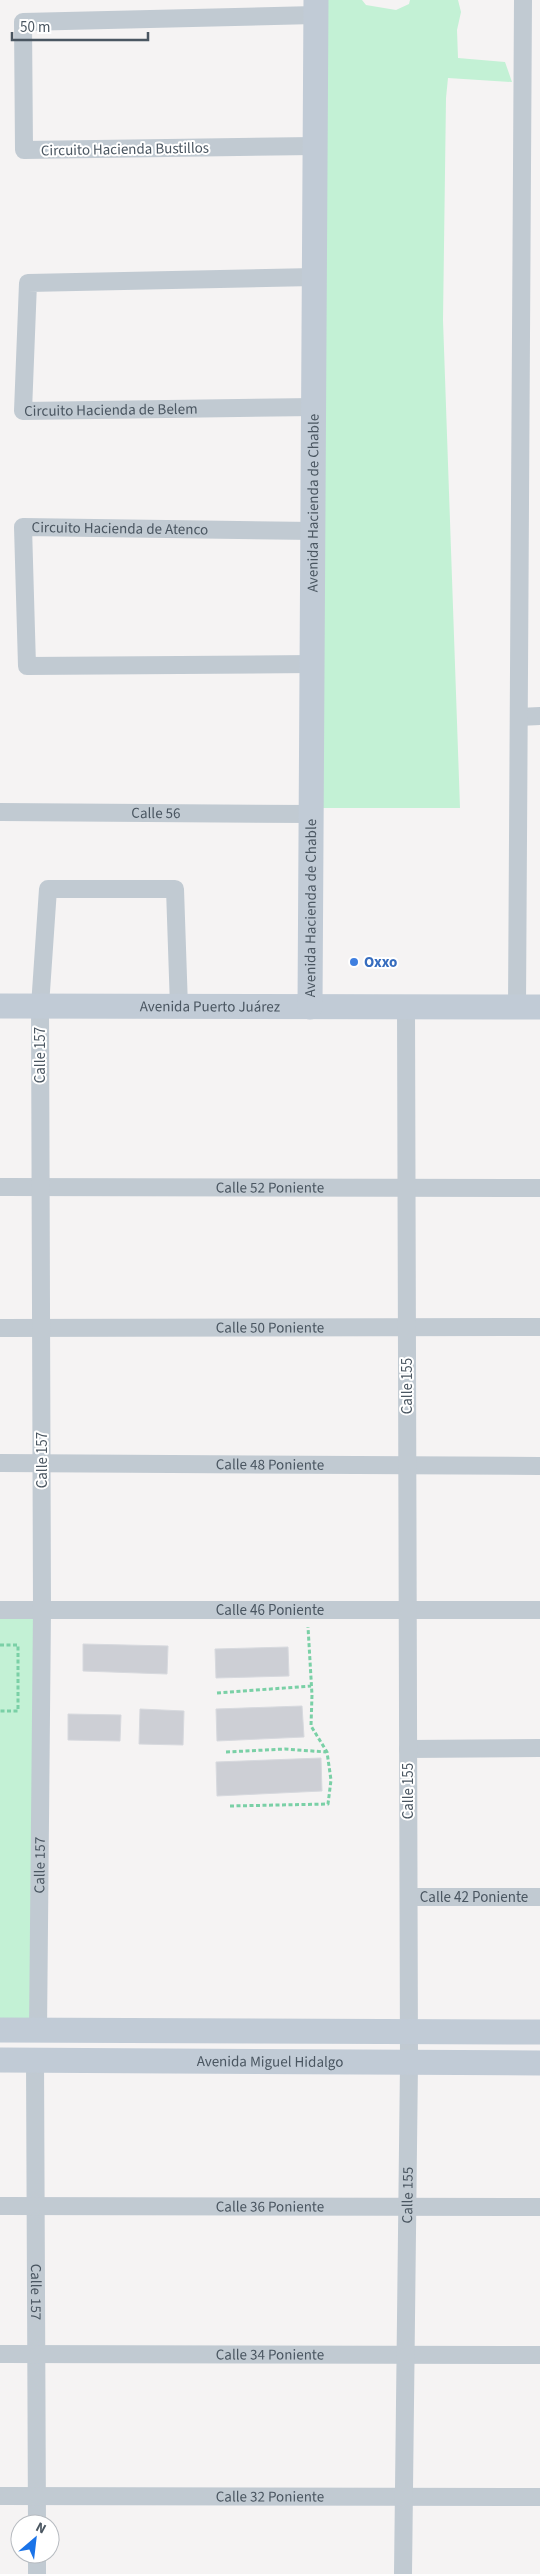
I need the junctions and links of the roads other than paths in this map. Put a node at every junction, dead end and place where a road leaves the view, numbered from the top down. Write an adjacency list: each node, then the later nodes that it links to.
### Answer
1 (523, 0): 9 (street)
2 (315, 8): 3 (street, Avenida Hacienda de Chable); 3 (street, Circuito Hacienda Bustillos)
3 (314, 146): 4 (street, Avenida Hacienda de Chable)
4 (314, 276): 5 (street, Avenida Hacienda de Chable); 5 (street, Circuito Hacienda de Belem)
5 (314, 407): 6 (street, Avenida Hacienda de Chable)
6 (314, 531): 7 (street, Avenida Hacienda de Chable); 7 (street, Circuito Hacienda de Atenco)
7 (313, 664): 11 (street, Avenida Hacienda de Chable)
8 (540, 716): 9 (street)
9 (519, 717): 17 (street)
10 (0, 812): 11 (street, Calle 56)
11 (311, 814): 15 (street, Avenida Hacienda de Chable)
12 (0, 1006): 13 (street, Avenida Puerto Juárez)
13 (40, 1006): 14 (street, Avenida Puerto Juárez); 14 (street, Calle 157); 19 (street, Calle 157)
14 (179, 1007): 15 (street, Avenida Puerto Juárez)
15 (310, 1007): 16 (street, Avenida Puerto Juárez)
16 (406, 1007): 17 (street, Avenida Puerto Juárez); 20 (street, Calle 155)
17 (529, 1007)
18 (0, 1187): 19 (street, Calle 52 Poniente)
19 (40, 1187): 20 (street, Calle 52 Poniente); 24 (street, Calle 157)
20 (407, 1188): 21 (street, Calle 52 Poniente); 25 (street, Calle 155)
21 (540, 1188)
22 (540, 1327): 25 (street, Calle 50 Poniente)
23 (0, 1328): 24 (street, Calle 50 Poniente)
24 (41, 1328): 25 (street, Calle 50 Poniente); 27 (street, Calle 157)
25 (407, 1329): 28 (street, Calle 155)
26 (0, 1463): 27 (street, Calle 48 Poniente)
27 (42, 1463): 28 (street, Calle 48 Poniente); 31 (street, Calle 157)
28 (407, 1464): 29 (street, Calle 48 Poniente); 33 (street, Calle 155)
29 (540, 1466)
30 (0, 1610): 31 (street, Calle 46 Poniente)
31 (42, 1610): 33 (street, Calle 46 Poniente); 39 (street, Calle 157)
32 (540, 1610): 33 (street, Calle 46 Poniente)
33 (408, 1611): 35 (street, Calle 155)
34 (540, 1748): 35 (street)
35 (408, 1749): 36 (street, Calle 155)
36 (409, 1897): 37 (street, Calle 42 Poniente); 40 (street, Calle 155)
37 (540, 1897)
38 (0, 2030): 39 (street, Avenida Miguel Hidalgo)
39 (38, 2030): 40 (street, Avenida Miguel Hidalgo)
40 (409, 2032): 41 (street, Avenida Miguel Hidalgo); 44 (street, Calle 155)
41 (540, 2032)
42 (0, 2060): 43 (street, Avenida Miguel Hidalgo)
43 (35, 2060): 44 (street, Avenida Miguel Hidalgo); 47 (street, Calle 157)
44 (409, 2062): 45 (street, Avenida Miguel Hidalgo); 48 (street, Calle 155)
45 (540, 2063)
46 (0, 2206): 47 (street, Calle 36 Poniente)
47 (36, 2206): 48 (street, Calle 36 Poniente); 51 (street, Calle 157)
48 (407, 2207): 49 (street, Calle 36 Poniente); 52 (street, Calle 155)
49 (540, 2207)
50 (0, 2354): 51 (street, Calle 34 Poniente)
51 (36, 2354): 52 (street, Calle 34 Poniente); 55 (street, Calle 157)
52 (406, 2355): 53 (street, Calle 34 Poniente); 56 (street, Calle 155)
53 (540, 2355)
54 (0, 2496): 55 (street, Calle 32 Poniente)
55 (37, 2496): 56 (street, Calle 32 Poniente); 58 (street, Calle 157)
56 (404, 2497): 57 (street, Calle 32 Poniente); 59 (street, Calle 155)
57 (540, 2497)
58 (37, 2514)
59 (403, 2574)

